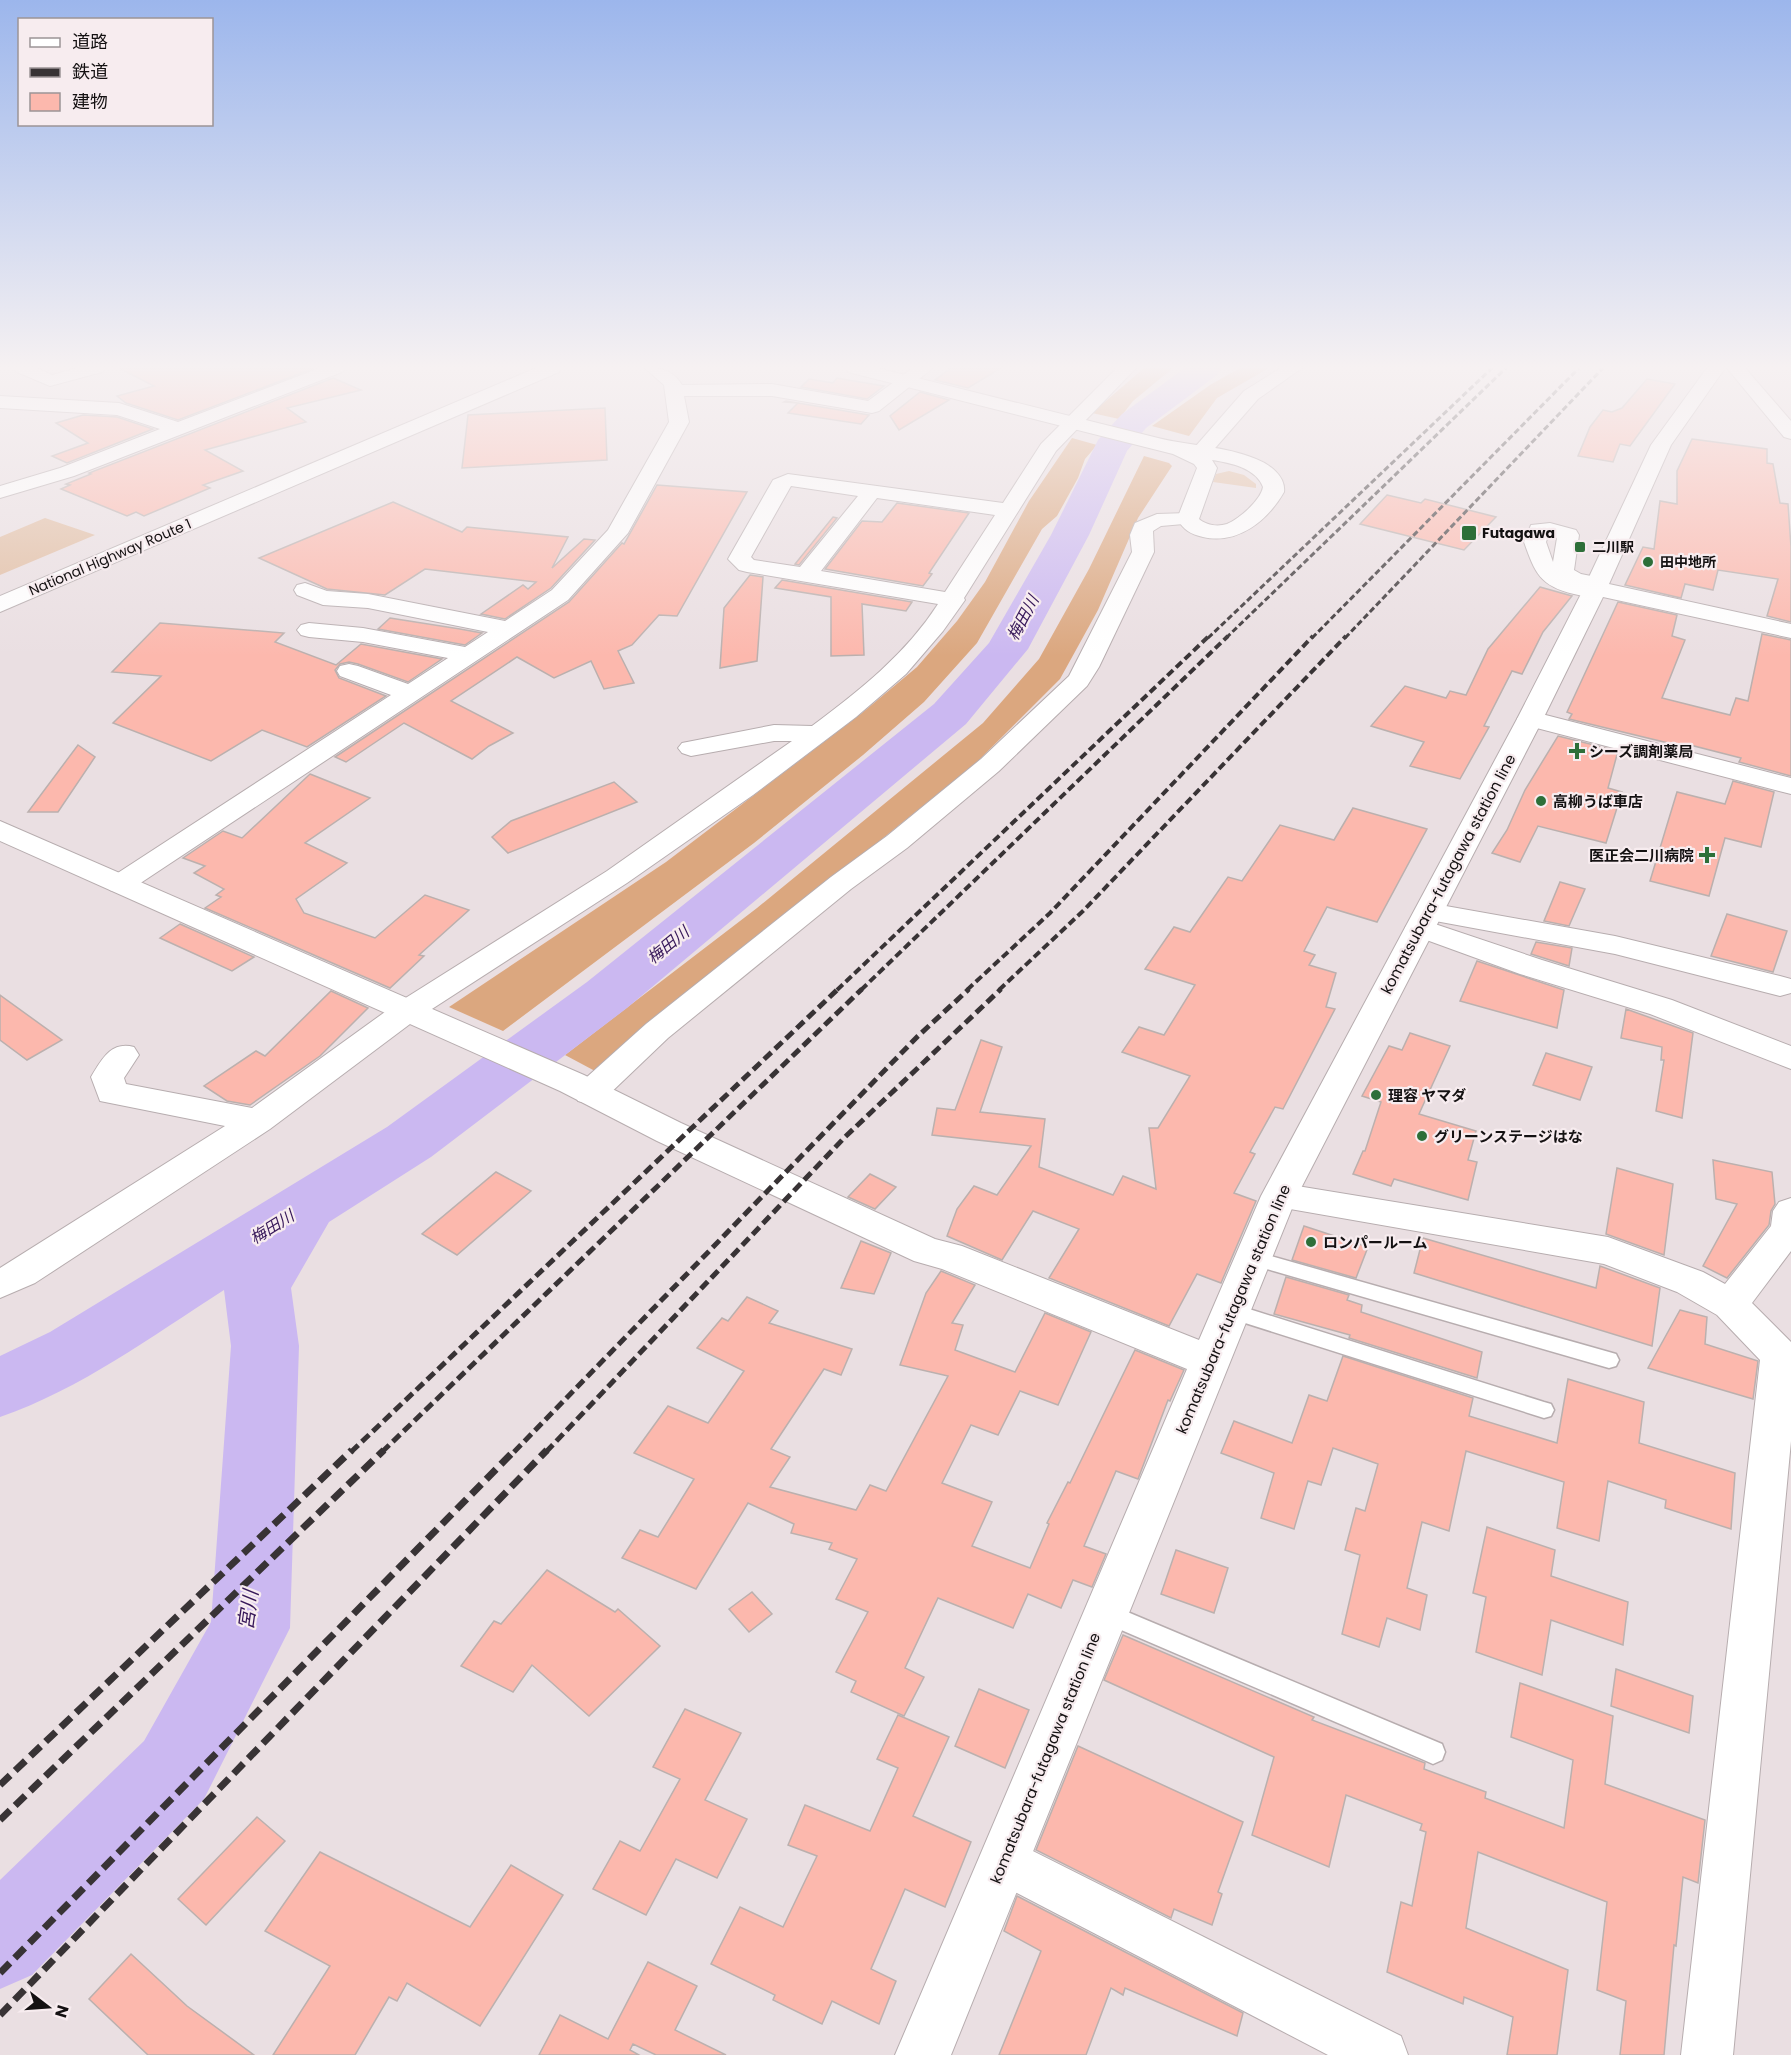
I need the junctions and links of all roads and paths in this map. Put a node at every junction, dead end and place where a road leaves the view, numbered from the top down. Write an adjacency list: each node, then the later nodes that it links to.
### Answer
1 (88, 464): 10 (street)
2 (294, 464): 16 (main road, National Highway Route 1)
3 (329, 464): 19 (main road, National Highway Route 1)
4 (656, 464): 20 (street)
5 (1037, 464): 12 (street)
6 (1203, 464): 11 (main road)
7 (1248, 464): 13 (main road)
8 (1652, 464): 15 (main road, komatsubara-futagawa station line)
9 (872, 491): 12 (street); 14 (street); 14 (street)
10 (0, 492)
11 (1191, 509): 13 (main road); 13 (main road); 37 (street)
12 (1006, 510): 18 (street)
13 (1256, 511)
14 (806, 575): 18 (street)
15 (1596, 588): 22 (main road); 26 (main road, komatsubara-futagawa station line)
16 (0, 589)
17 (305, 590): 20 (street)
18 (954, 600): 27 (street)
19 (0, 605)
20 (509, 629): 23 (street)
21 (309, 630): 23 (street)
22 (1791, 631)
23 (466, 654): 25 (street)
24 (350, 671): 25 (street)
25 (409, 693): 31 (street)
26 (1530, 719): 29 (street); 32 (main road, komatsubara-futagawa station line)
27 (818, 734): 28 (street); 34 (street)
28 (691, 748)
29 (1791, 786)
30 (0, 830): 31 (main road)
31 (120, 884): 34 (main road)
32 (1424, 920): 33 (street); 36 (street); 39 (main road, komatsubara-futagawa station line)
33 (1780, 986)
34 (418, 1016): 37 (main road); 38 (street)
35 (123, 1055): 38 (street)
36 (1791, 1058)
37 (581, 1088): 46 (main road)
38 (258, 1121): 42 (street)
39 (1280, 1196): 41 (main road, komatsubara-futagawa station line); 43 (street)
40 (1791, 1211): 43 (street)
41 (1253, 1258): 44 (main road, komatsubara-futagawa station line); 45 (lane)
42 (0, 1284)
43 (1730, 1305): 53 (street)
44 (1230, 1311): 46 (main road, komatsubara-futagawa station line); 47 (lane)
45 (1609, 1360)
46 (1209, 1361): 48 (main road, komatsubara-futagawa station line)
47 (1544, 1410)
48 (1105, 1613): 49 (lane); 50 (main road, komatsubara-futagawa station line)
49 (1433, 1752)
50 (1003, 1860): 51 (main road, komatsubara-futagawa station line); 52 (street)
51 (923, 2055)
52 (1382, 2055)
53 (1707, 2055)

